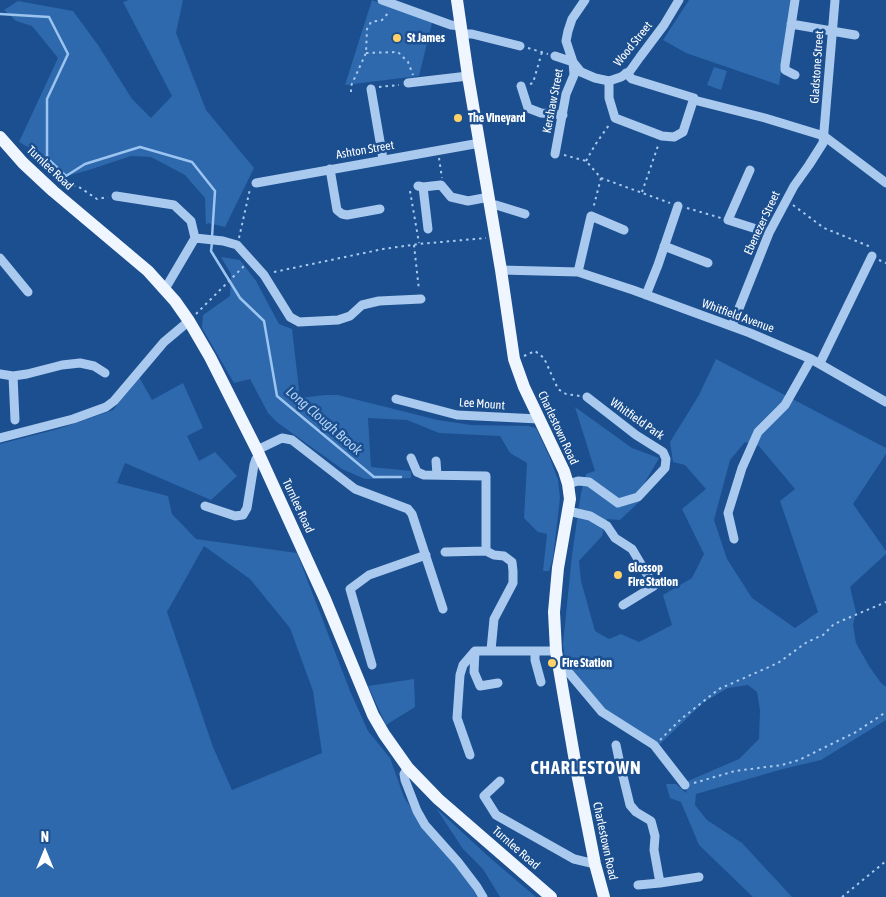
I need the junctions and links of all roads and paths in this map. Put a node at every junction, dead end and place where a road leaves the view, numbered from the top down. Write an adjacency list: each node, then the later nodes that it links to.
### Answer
1 (382, 0): 7 (street)
2 (457, 0): 9 (main road, Charlestown Road)
3 (586, 0): 16 (street, Kershaw Street)
4 (679, 0): 17 (street, Wood Street)
5 (795, 0): 8 (street)
6 (835, 0): 10 (street, Gladstone Street)
7 (394, 2): 9 (street); 14 (path)
8 (791, 24): 10 (street); 18 (street)
9 (461, 30): 12 (street); 19 (main road, Charlestown Road)
10 (832, 31): 11 (street); 29 (street, Gladstone Street)
11 (855, 36)
12 (520, 46): 13 (path)
13 (542, 52): 15 (path); 22 (path)
14 (366, 53): 21 (path); 24 (path)
15 (555, 56): 16 (street)
16 (573, 62): 20 (street); 26 (street, Kershaw Street)
17 (624, 75): 20 (street); 25 (street)
18 (795, 75)
19 (468, 76): 21 (street); 31 (main road, Charlestown Road)
20 (609, 81): 27 (street)
21 (412, 83): 23 (path)
22 (521, 86): 26 (street)
23 (371, 89): 34 (street)
24 (351, 92)
25 (694, 100): 28 (street); 29 (street)
26 (563, 115): 33 (street, Kershaw Street)
27 (615, 118): 28 (street); 35 (path)
28 (662, 136): 44 (path)
29 (824, 136): 40 (street); 46 (street, Ebenezer Street)
30 (0, 137): 43 (main road, Turnlee Road)
31 (480, 143): 32 (street, Ashton Street); 47 (main road, Charlestown Road)
32 (438, 151): 34 (street, Ashton Street); 41 (path)
33 (555, 154): 35 (path)
34 (383, 159): 36 (street, Ashton Street)
35 (586, 162): 38 (path)
36 (330, 169): 39 (street, Ashton Street); 49 (street)
37 (750, 170): 52 (street)
38 (601, 178): 44 (path); 51 (path)
39 (256, 182): 60 (path)
40 (886, 183)
41 (441, 185): 42 (street); 47 (street)
42 (420, 186): 53 (street); 59 (path)
43 (53, 191): 45 (path); 70 (main road, Turnlee Road)
44 (642, 192): 48 (path)
45 (116, 196): 57 (street)
46 (786, 200): 55 (street, Ebenezer Street); 62 (path)
47 (489, 201): 50 (street); 56 (main road, Charlestown Road)
48 (678, 206): 52 (path); 61 (street)
49 (380, 209)
50 (525, 214)
51 (591, 216): 54 (street); 68 (street)
52 (728, 220): 55 (street)
53 (428, 229)
54 (624, 230)
55 (769, 233): 75 (street, Ebenezer Street)
56 (496, 237): 59 (path); 67 (main road, Charlestown Road)
57 (195, 238): 60 (street); 70 (street)
58 (414, 244): 59 (path); 69 (path); 73 (path)
59 (419, 244)
60 (236, 245): 64 (street)
61 (664, 246): 65 (street); 72 (street)
62 (872, 256): 66 (path); 77 (street)
63 (0, 258): 71 (street)
64 (250, 259): 69 (street); 74 (path)
65 (708, 263)
66 (886, 263)
67 (501, 270): 68 (street, Whitfield Avenue); 76 (main road, Charlestown Road)
68 (578, 272): 72 (street, Whitfield Avenue)
69 (264, 275): 73 (street)
70 (165, 289): 74 (main road, Turnlee Road)
71 (28, 292)
72 (646, 295): 75 (street, Whitfield Avenue)
73 (421, 299)
74 (189, 321): 86 (street); 87 (main road, Turnlee Road)
75 (732, 326): 77 (street, Whitfield Avenue)
76 (514, 359): 81 (path); 84 (main road, Charlestown Road)
77 (815, 361): 83 (street, Whitfield Avenue); 94 (street)
78 (105, 373): 80 (street)
79 (0, 374): 80 (street)
80 (12, 376): 85 (street)
81 (587, 397): 91 (street, Whitfield Park)
82 (396, 399): 84 (street, Lee Mount)
83 (886, 402)
84 (539, 419): 91 (main road, Charlestown Road)
85 (15, 420)
86 (0, 438)
87 (259, 453): 92 (street); 97 (street); 114 (main road, Turnlee Road)
88 (412, 458): 90 (street)
89 (436, 461): 90 (street)
90 (437, 476): 95 (street)
91 (568, 484): 93 (main road, Charlestown Road)
92 (205, 506)
93 (568, 511): 99 (street); 103 (main road, Charlestown Road)
94 (734, 538)
95 (486, 551): 96 (street); 101 (street)
96 (445, 552)
97 (426, 555): 100 (street); 105 (street)
98 (886, 602): 111 (path)
99 (623, 605)
100 (443, 609)
101 (491, 650): 102 (street); 104 (street)
102 (475, 651): 108 (street); 112 (street)
103 (556, 651): 104 (street); 106 (main road, Charlestown Road)
104 (535, 652): 107 (street)
105 (372, 665)
106 (557, 665): 111 (street); 115 (main road, Charlestown Road)
107 (541, 682)
108 (498, 683)
109 (886, 712): 117 (path)
110 (616, 745): 113 (street)
111 (654, 745): 117 (street)
112 (470, 755)
113 (620, 764): 115 (street); 121 (street)
114 (408, 768): 123 (street); 124 (main road, Turnlee Road)
115 (577, 773): 119 (main road, Charlestown Road)
116 (500, 780): 119 (street)
117 (685, 785)
118 (886, 862): 126 (path)
119 (595, 864): 125 (main road, Charlestown Road)
120 (699, 877): 121 (street)
121 (660, 883): 122 (street)
122 (638, 885)
123 (483, 897)
124 (551, 897)
125 (604, 897)
126 (842, 897)

